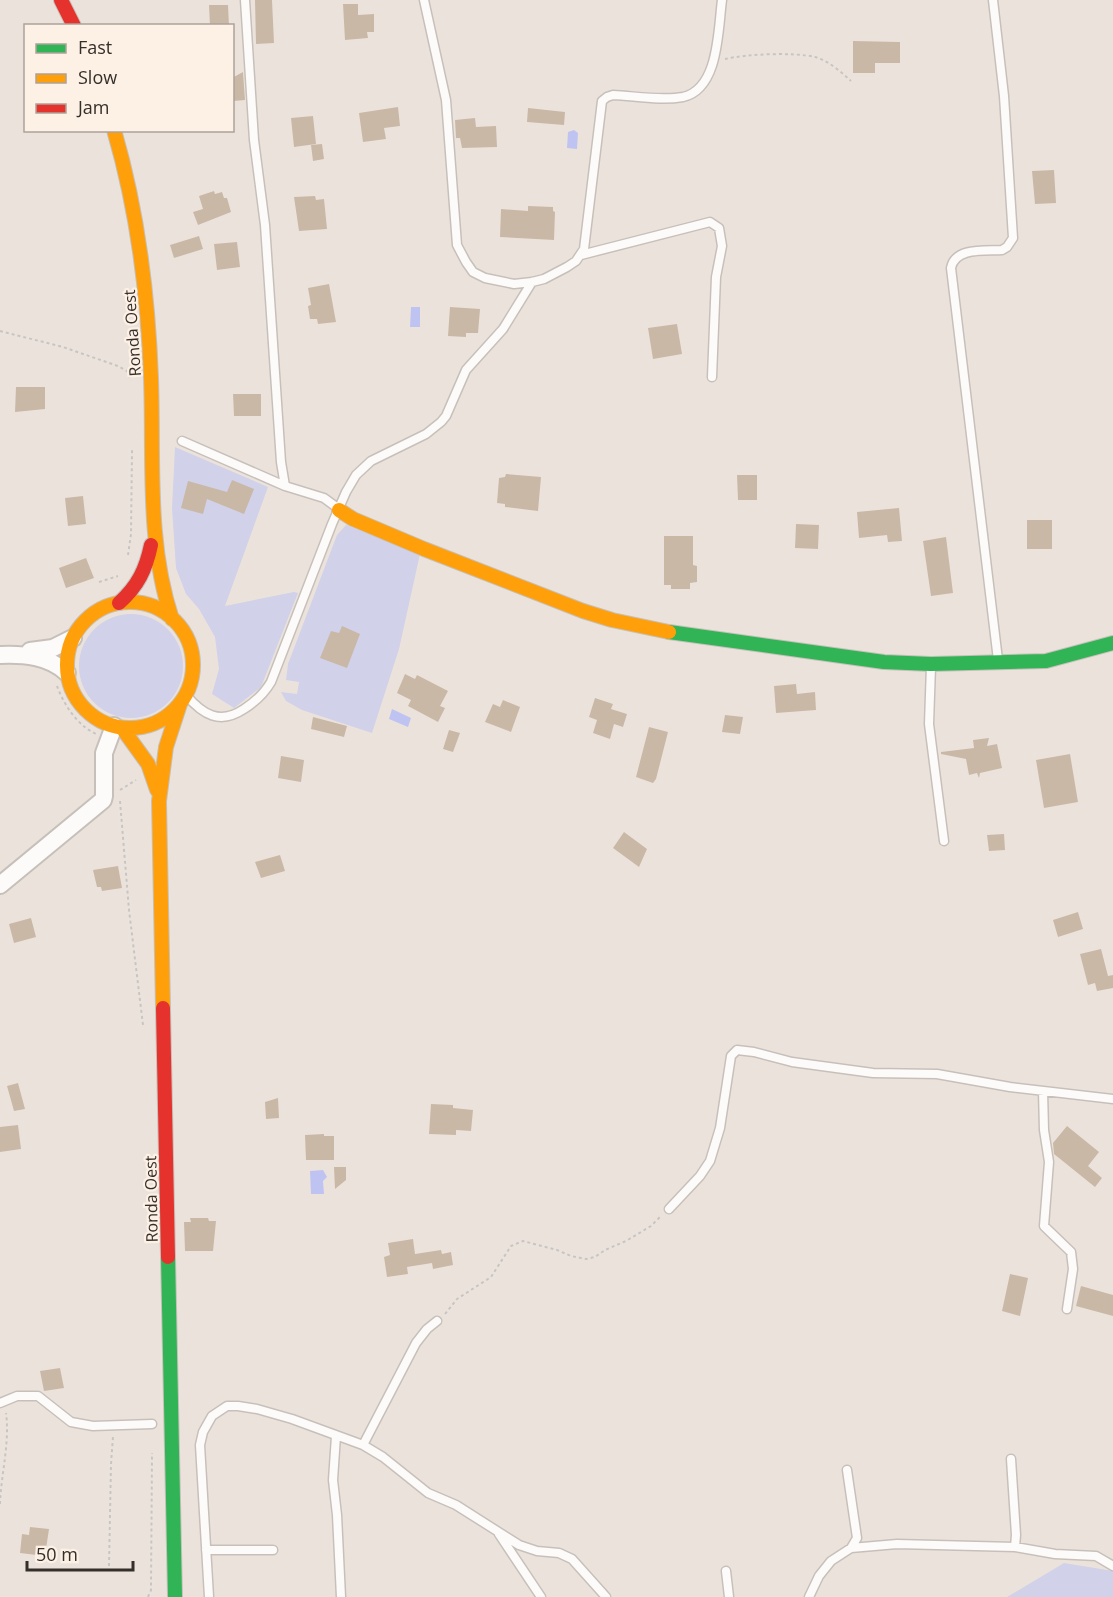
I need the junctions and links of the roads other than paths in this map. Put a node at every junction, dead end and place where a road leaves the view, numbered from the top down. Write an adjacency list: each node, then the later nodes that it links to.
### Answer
1 (61, 0): 6 (main road)
2 (245, 0): 12 (lane)
3 (424, 0): 9 (lane)
4 (722, 0): 8 (lane)
5 (993, 0): 22 (lane)
6 (73, 24)
7 (114, 132): 14 (main road, Ronda Oest)
8 (581, 255): 9 (lane); 10 (lane)
9 (532, 282): 13 (lane)
10 (712, 377)
11 (182, 441): 12 (lane)
12 (285, 486): 13 (lane)
13 (339, 510): 21 (main road); 24 (lane)
14 (153, 537): 15 (main road, Ronda Oest); 16 (main road, Ronda Oest)
15 (119, 603): 16 (main road); 17 (main road)
16 (172, 619): 24 (main road)
17 (73, 638): 20 (street); 23 (main road)
18 (1113, 643): 22 (main road)
19 (0, 655): 20 (street)
20 (17, 655): 23 (street)
21 (931, 664): 22 (main road); 27 (lane)
22 (999, 664)
23 (62, 678): 25 (main road)
24 (183, 700): 25 (main road); 26 (main road, Ronda Oest)
25 (114, 731): 26 (main road, Ronda Oest); 28 (street)
26 (159, 801): 47 (main road, Ronda Oest)
27 (944, 841)
28 (0, 885)
29 (1043, 1091): 30 (lane); 31 (lane); 32 (lane)
30 (1113, 1099)
31 (669, 1209)
32 (1067, 1309)
33 (437, 1322): 37 (lane)
34 (2, 1402): 35 (lane)
35 (152, 1424)
36 (336, 1436): 37 (lane); 43 (lane); 49 (lane)
37 (363, 1445): 40 (lane)
38 (1011, 1459): 41 (lane)
39 (847, 1470): 42 (lane)
40 (498, 1531): 50 (lane); 51 (lane)
41 (1015, 1547): 42 (lane); 45 (lane)
42 (851, 1548): 53 (lane)
43 (206, 1550): 44 (lane); 48 (lane)
44 (273, 1550)
45 (1113, 1566)
46 (726, 1571): 52 (lane)
47 (175, 1597)
48 (209, 1597)
49 (341, 1597)
50 (541, 1597)
51 (606, 1597)
52 (729, 1597)
53 (809, 1597)

